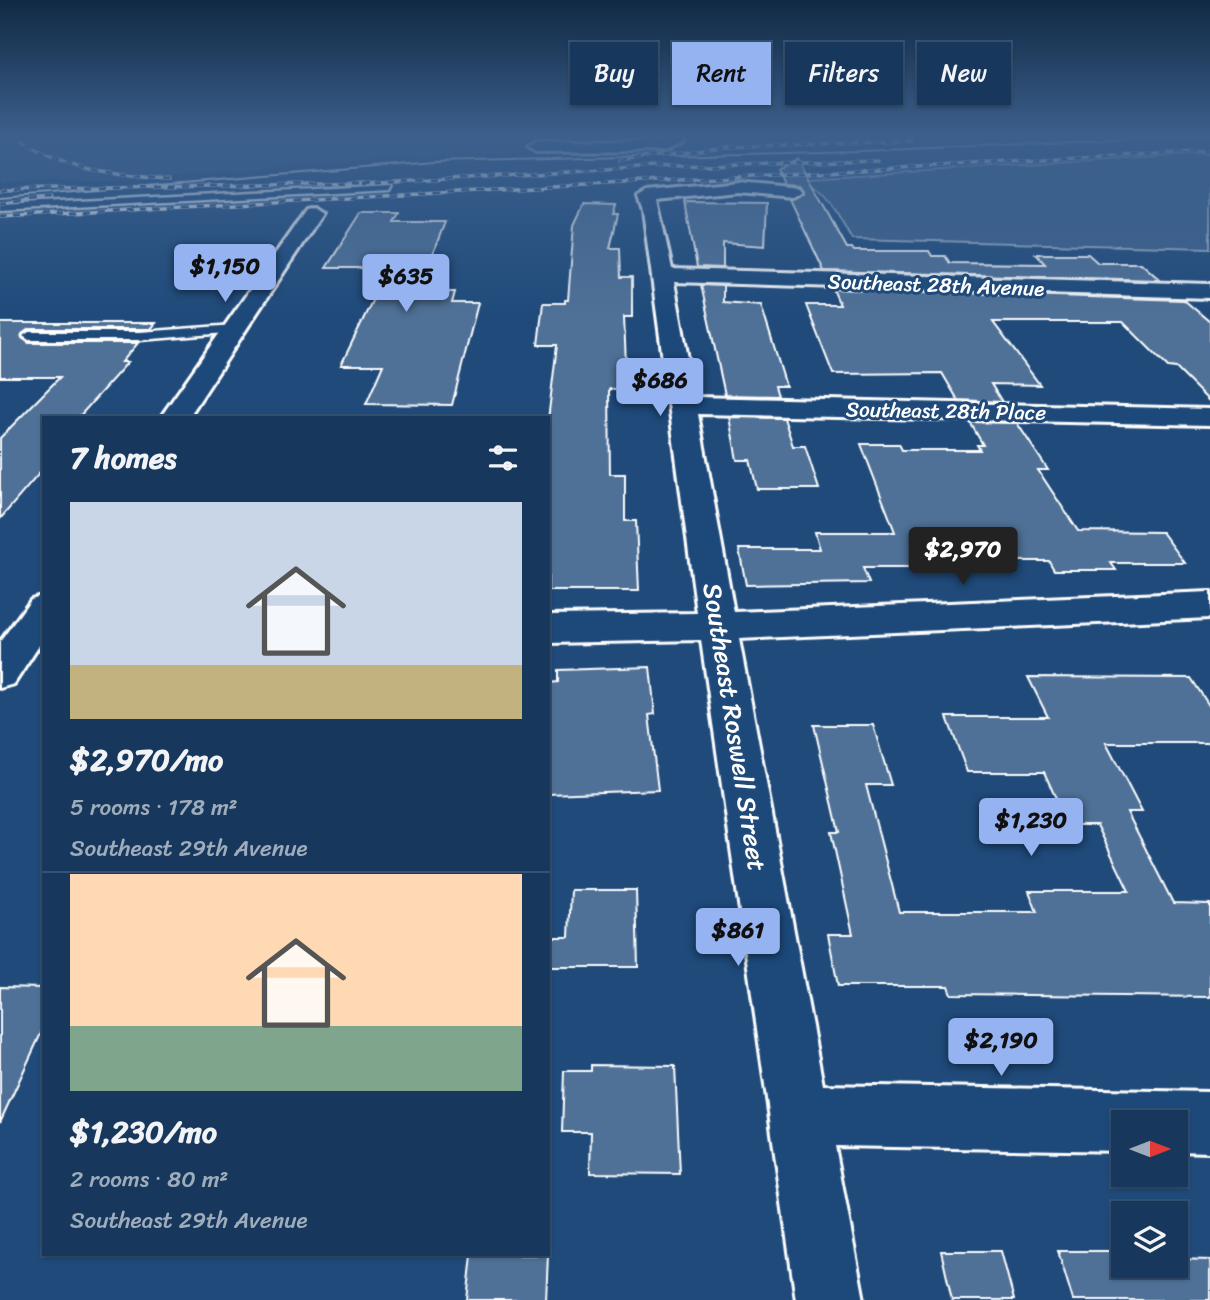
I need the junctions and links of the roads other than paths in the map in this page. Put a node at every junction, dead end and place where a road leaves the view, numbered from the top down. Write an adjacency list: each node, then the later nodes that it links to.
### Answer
1 (228, 196): 3 (lane)
2 (650, 196): 5 (street, Southeast Roswell Street)
3 (0, 208)
4 (313, 214): 7 (street)
5 (662, 275): 6 (street, Southeast 28th Avenue); 9 (street, Southeast Roswell Street)
6 (1210, 291)
7 (234, 329): 8 (lane); 10 (street)
8 (29, 337)
9 (682, 405): 11 (street, Southeast 28th Place); 14 (street, Southeast Roswell Street)
10 (174, 416)
11 (1210, 417)
12 (1210, 605): 14 (street)
13 (42, 611): 16 (street)
14 (718, 626): 15 (street); 18 (street, Southeast Roswell Street)
15 (550, 629)
16 (22, 640): 17 (street)
17 (0, 673)
18 (800, 1115): 19 (street); 20 (street, Southeast Roswell Street)
19 (1210, 1122)
20 (830, 1300)

